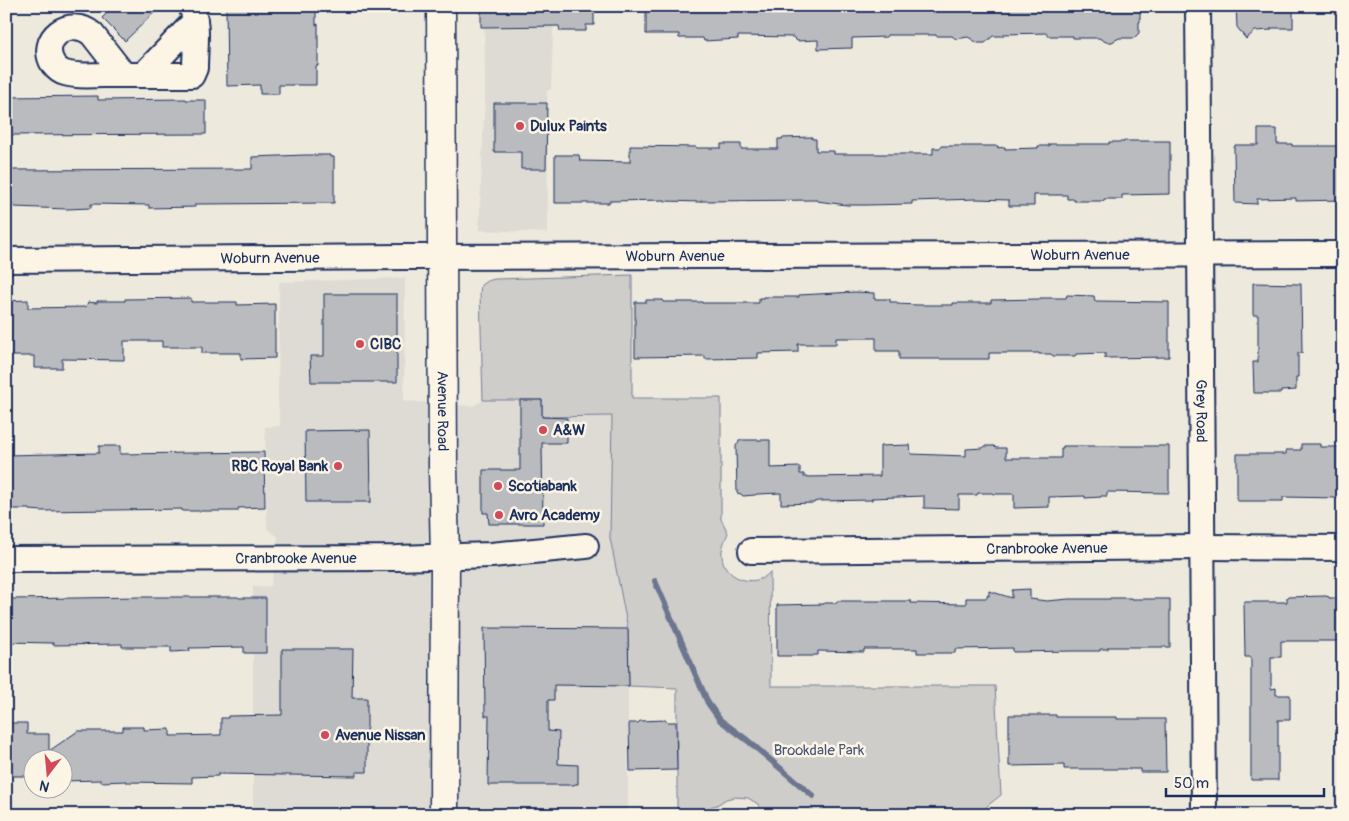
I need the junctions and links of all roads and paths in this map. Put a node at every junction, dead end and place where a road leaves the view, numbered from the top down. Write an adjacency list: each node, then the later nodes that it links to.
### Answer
1 (440, 6): 6 (main road, Avenue Road)
2 (1198, 6): 4 (street, Grey Road)
3 (193, 14): 3 (street)
4 (1201, 254): 5 (street, Woburn Avenue); 6 (street, Woburn Avenue); 9 (street, Grey Road)
5 (1343, 254)
6 (441, 257): 7 (street, Woburn Avenue); 12 (main road, Avenue Road)
7 (6, 260)
8 (586, 546): 12 (street, Cranbrooke Avenue)
9 (1202, 547): 10 (street, Cranbrooke Avenue); 11 (street, Cranbrooke Avenue); 15 (street, Grey Road)
10 (1343, 548)
11 (751, 551)
12 (444, 557): 13 (street, Cranbrooke Avenue); 14 (main road, Avenue Road)
13 (6, 559)
14 (444, 815)
15 (1204, 815)

